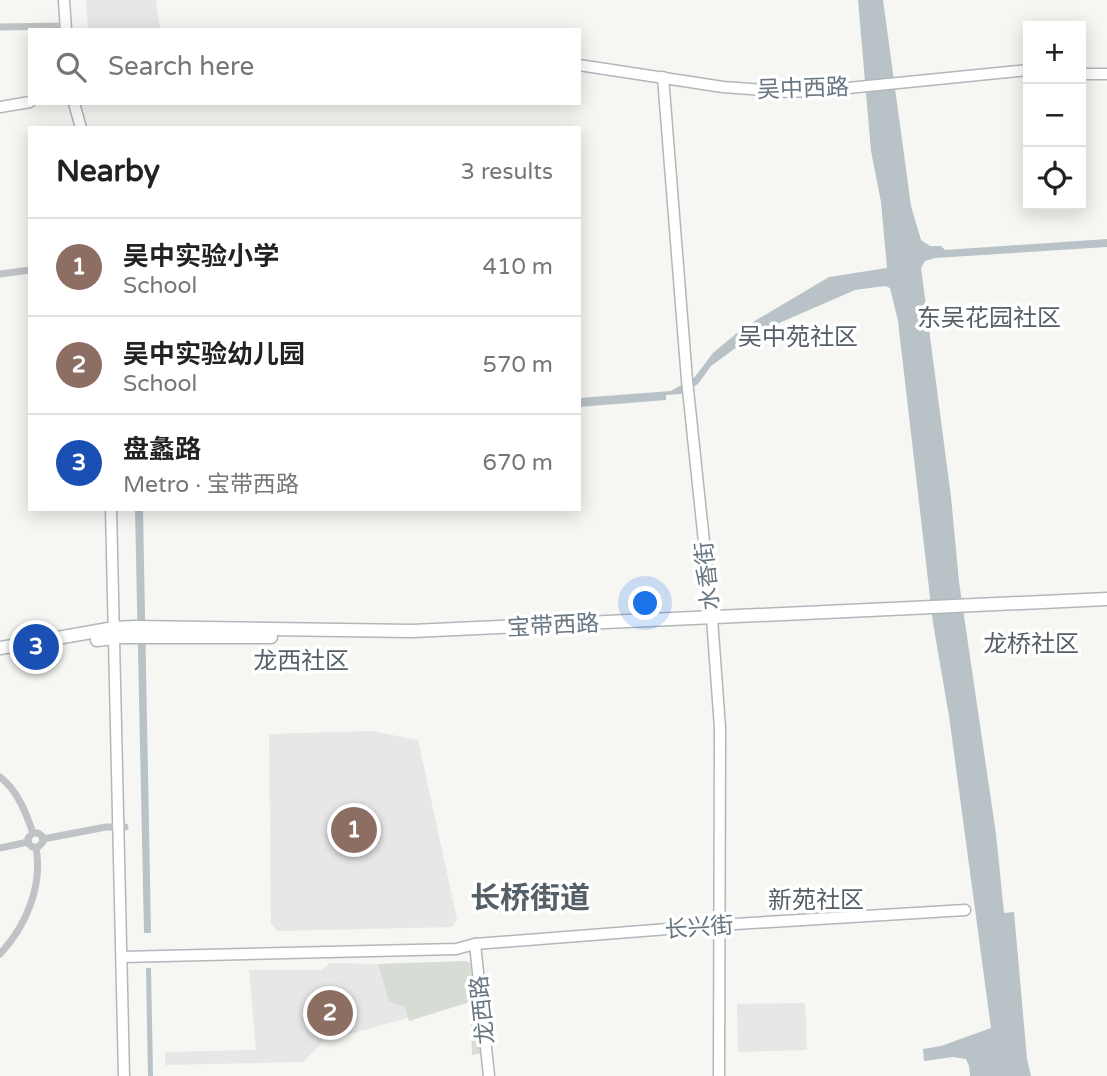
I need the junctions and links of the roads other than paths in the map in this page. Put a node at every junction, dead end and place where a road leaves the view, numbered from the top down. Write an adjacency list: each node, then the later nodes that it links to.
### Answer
1 (57, 0): 4 (street)
2 (64, 0): 4 (street)
3 (0, 27): 4 (street)
4 (62, 28)
5 (581, 65): 13 (street, 吴中西路)
6 (1086, 68): 7 (street)
7 (1107, 68)
8 (581, 71): 13 (street, 吴中西路)
9 (1023, 71): 14 (street, 吴中西路)
10 (1086, 74): 11 (street)
11 (1107, 75)
12 (1023, 77): 14 (street, 吴中西路)
13 (663, 80): 14 (street, 吴中西路); 30 (street, 水香街)
14 (898, 85)
15 (28, 96): 16 (street)
16 (0, 100)
17 (28, 102): 20 (street)
18 (75, 105): 21 (street)
19 (82, 105): 22 (street)
20 (0, 107)
21 (80, 126)
22 (87, 126)
23 (28, 270): 24 (street)
24 (0, 274)
25 (111, 511): 31 (street)
26 (118, 511): 31 (street)
27 (1107, 599): 29 (main road, 宝带西路)
28 (1107, 606): 29 (main road, 宝带西路)
29 (967, 609): 30 (main road, 宝带西路)
30 (712, 622): 31 (main road, 宝带西路); 42 (street, 水香街)
31 (117, 633): 32 (main road, 宝带西路); 33 (main road, 宝带西路); 35 (street)
32 (0, 648)
33 (0, 655)
34 (0, 777): 36 (street)
35 (122, 827): 37 (street); 44 (street)
36 (33, 833): 37 (street); 38 (street)
37 (43, 839): 40 (street)
38 (28, 842): 39 (street); 40 (street)
39 (0, 848)
40 (36, 848): 45 (street)
41 (965, 910): 42 (street, 长兴街)
42 (719, 925): 43 (street, 长兴街); 49 (street, 水香街)
43 (475, 944): 44 (street, 长兴街); 48 (street, 龙西路)
44 (125, 953): 46 (street); 47 (street)
45 (0, 954)
46 (124, 1076)
47 (131, 1076)
48 (489, 1076)
49 (719, 1076)

